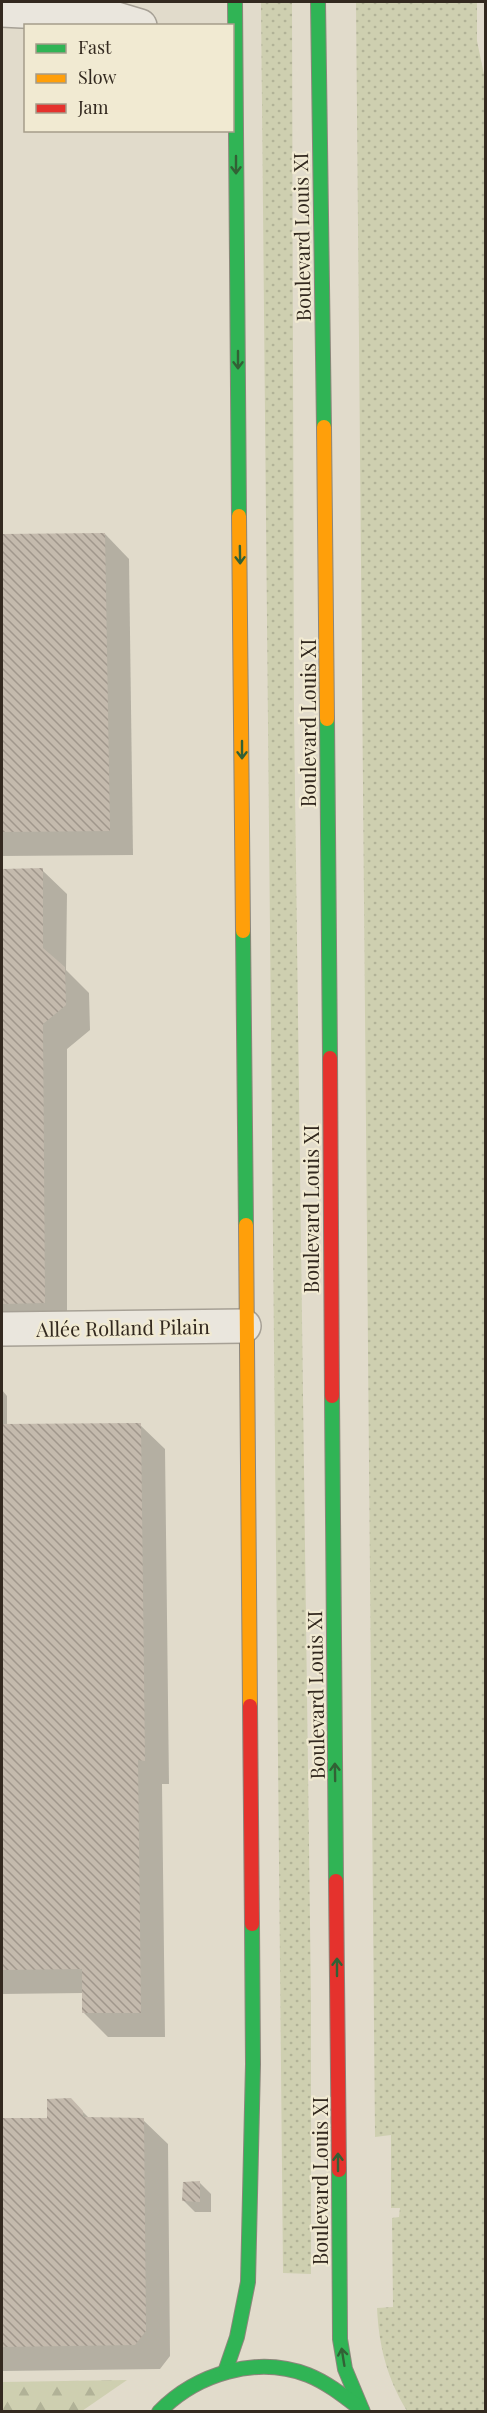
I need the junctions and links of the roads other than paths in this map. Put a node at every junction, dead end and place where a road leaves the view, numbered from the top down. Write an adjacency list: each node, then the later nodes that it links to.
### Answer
1 (132, 2): 5 (street)
2 (235, 2): 7 (main road)
3 (318, 2): 12 (main road, Boulevard Louis XI, one-way to 3)
4 (2, 10): 5 (street)
5 (75, 12): 6 (street)
6 (133, 24)
7 (234, 90): 8 (main road, one-way to 8)
8 (244, 1326): 9 (street, Allée Rolland Pilain); 10 (main road)
9 (2, 1329)
10 (225, 2372): 11 (main road); 12 (main road)
11 (159, 2412)
12 (363, 2412)

